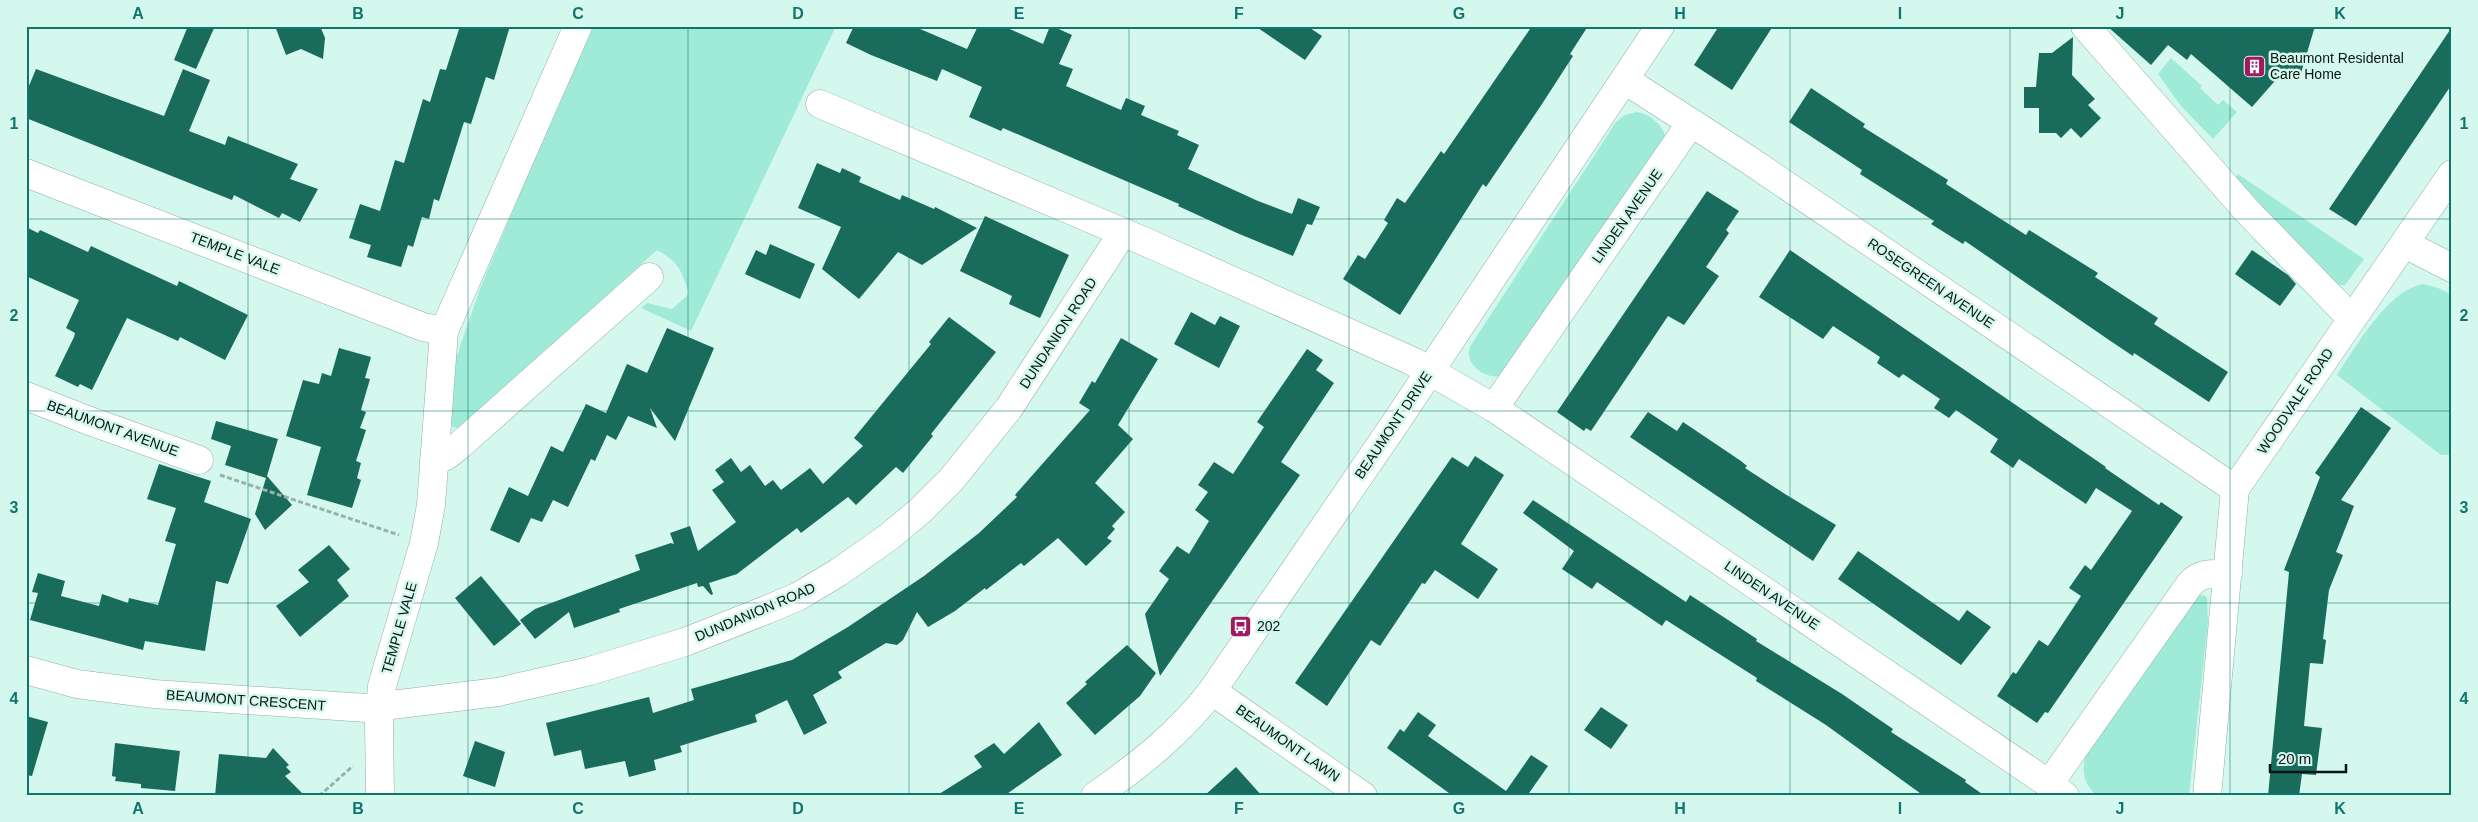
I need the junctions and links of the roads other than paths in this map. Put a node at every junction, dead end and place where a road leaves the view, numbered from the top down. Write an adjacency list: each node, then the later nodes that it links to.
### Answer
1 (578, 26): 14 (street, TEMPLE VALE)
2 (1660, 26): 4 (street, BEAUMONT DRIVE)
3 (2085, 26): 13 (street)
4 (1625, 80): 6 (street, ROSEGREEN AVENUE); 15 (street, BEAUMONT DRIVE)
5 (820, 104): 9 (street, LINDEN AVENUE)
6 (1691, 123): 17 (street, LINDEN AVENUE); 20 (street, ROSEGREEN AVENUE)
7 (26, 173): 14 (street, TEMPLE VALE)
8 (2452, 174): 10 (street, WOODVALE ROAD)
9 (1123, 232): 15 (street, LINDEN AVENUE); 24 (street, DUNDANION ROAD)
10 (2404, 244): 11 (street); 13 (street, WOODVALE ROAD)
11 (2452, 268)
12 (649, 277): 19 (street)
13 (2352, 319): 20 (street, WOODVALE ROAD)
14 (444, 331): 19 (street, TEMPLE VALE)
15 (1429, 372): 17 (street, LINDEN AVENUE); 23 (street, BEAUMONT DRIVE)
16 (26, 396): 18 (street, BEAUMONT AVENUE)
17 (1494, 408): 25 (street, LINDEN AVENUE)
18 (199, 460)
19 (434, 461): 24 (street, TEMPLE VALE)
20 (2235, 489): 21 (street, WOODVALE ROAD)
21 (2228, 574): 25 (street); 29 (street, WOODVALE ROAD)
22 (26, 670): 24 (street, BEAUMONT CRESCENT)
23 (1212, 691): 27 (street, BEAUMONT DRIVE); 28 (street, BEAUMONT LAWN)
24 (379, 707): 26 (street)
25 (2057, 790)
26 (380, 796)
27 (1095, 796)
28 (1364, 796)
29 (2207, 796)

